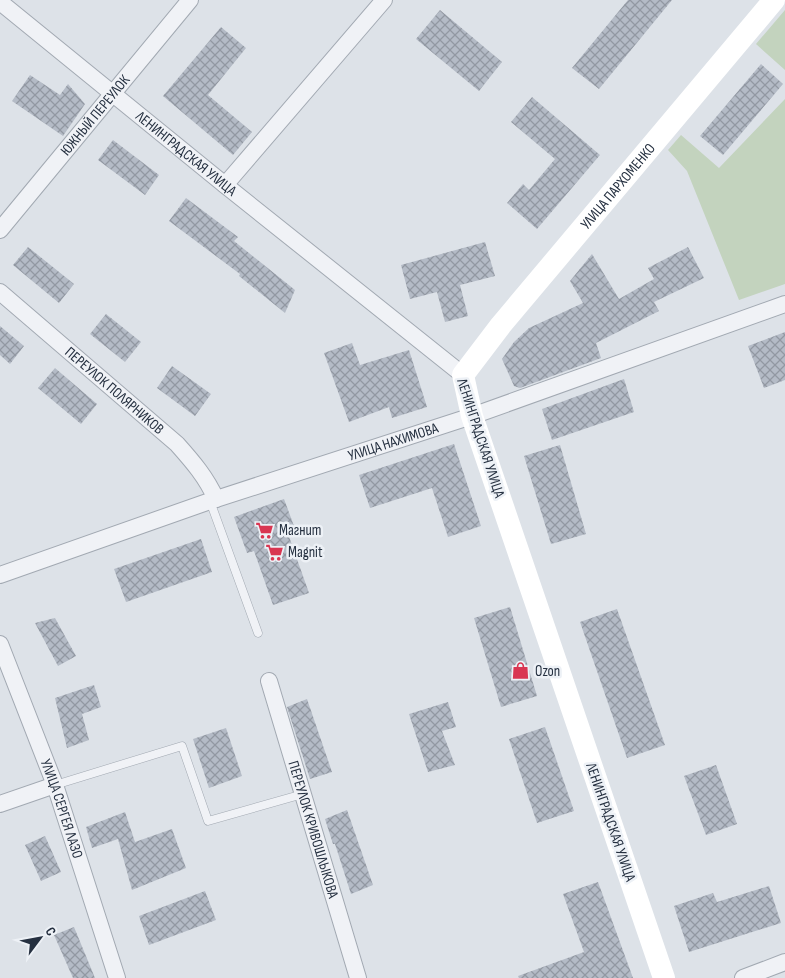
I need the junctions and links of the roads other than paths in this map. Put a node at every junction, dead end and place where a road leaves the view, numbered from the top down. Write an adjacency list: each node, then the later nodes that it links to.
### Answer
1 (190, 0): 5 (street, ЮЖНЫЙ ПЕРЕУЛОК)
2 (384, 0): 6 (street)
3 (774, 0): 10 (street, УЛИЦА ПАРХОМЕНКО)
4 (0, 2): 5 (street, ЛЕНИНГРАДСКАЯ УЛИЦА)
5 (113, 94): 6 (street, ЛЕНИНГРАДСКАЯ УЛИЦА); 7 (street, ЮЖНЫЙ ПЕРЕУЛОК)
6 (225, 185): 10 (street, ЛЕНИНГРАДСКАЯ УЛИЦА)
7 (0, 230)
8 (0, 292): 12 (street, ПЕРЕУЛОК ПОЛЯРНИКОВ)
9 (785, 304): 11 (street, УЛИЦА НАХИМОВА)
10 (463, 375): 11 (street, ЛЕНИНГРАДСКАЯ УЛИЦА)
11 (472, 416): 12 (street, УЛИЦА НАХИМОВА); 23 (street, ЛЕНИНГРАДСКАЯ УЛИЦА)
12 (213, 500): 13 (street, УЛИЦА НАХИМОВА); 14 (lane)
13 (0, 576)
14 (258, 633)
15 (0, 644): 17 (street, УЛИЦА СЕРГЕЯ ЛАЗО)
16 (269, 682): 18 (street, ПЕРЕУЛОК КРИВОШЛЫКОВА)
17 (55, 785): 18 (lane); 19 (street); 21 (street, УЛИЦА СЕРГЕЯ ЛАЗО)
18 (303, 794): 22 (street, ПЕРЕУЛОК КРИВОШЛЫКОВА)
19 (0, 804)
20 (785, 962): 24 (street)
21 (117, 978)
22 (358, 978)
23 (664, 978)
24 (743, 978)

